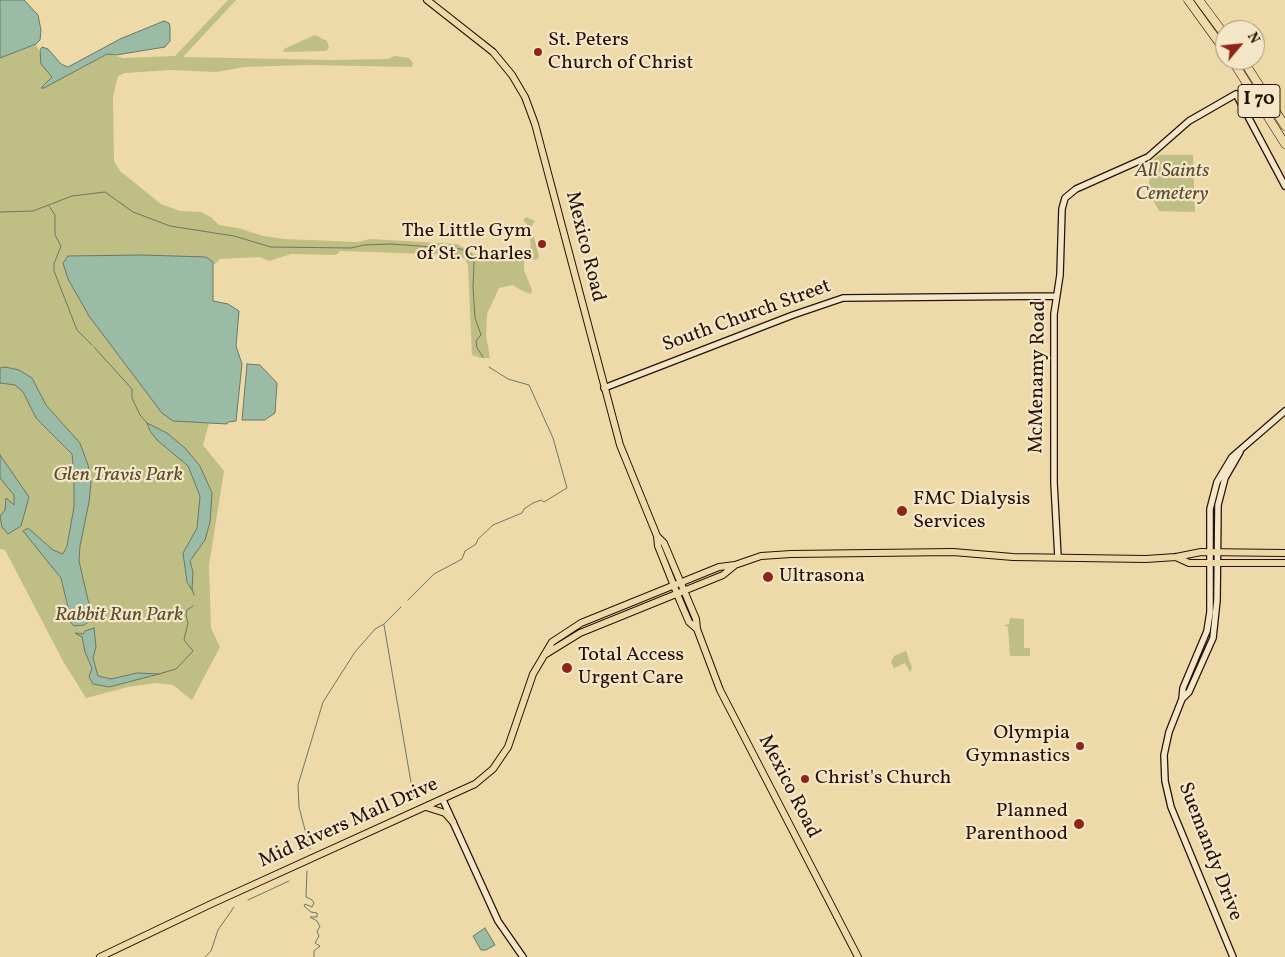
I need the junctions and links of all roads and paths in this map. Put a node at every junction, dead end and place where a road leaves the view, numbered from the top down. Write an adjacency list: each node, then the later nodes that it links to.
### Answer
1 (427, 0): 12 (main road, Mexico Road)
2 (1188, 0): 5 (highway)
3 (1199, 0): 4 (highway)
4 (1215, 22)
5 (1215, 36)
6 (1238, 70): 9 (highway, I 70)
7 (1249, 70): 8 (highway, I 70)
8 (1285, 126)
9 (1285, 144)
10 (1285, 186): 11 (street, McMenamy Road)
11 (1055, 296): 12 (street, South Church Street); 16 (street, McMenamy Road)
12 (604, 388): 21 (main road, Mexico Road)
13 (1285, 411): 14 (street, Suemandy Drive)
14 (1213, 553): 15 (main road, Mid Rivers Mall Drive); 17 (main road, Mid Rivers Mall Drive); 18 (street, Suemandy Drive)
15 (1285, 553)
16 (1058, 557): 17 (main road, Mid Rivers Mall Drive); 20 (main road, Mid Rivers Mall Drive)
17 (1176, 558): 18 (main road, Mid Rivers Mall Drive)
18 (1213, 563): 19 (main road, Mid Rivers Mall Drive); 30 (street, Suemandy Drive)
19 (1285, 563)
20 (735, 565): 21 (main road, Mid Rivers Mall Drive); 22 (main road, Mid Rivers Mall Drive)
21 (677, 584): 22 (main road, Mexico Road); 23 (main road, Mid Rivers Mall Drive)
22 (681, 592): 23 (main road, Mid Rivers Mall Drive); 29 (main road, Mexico Road)
23 (546, 654): 24 (main road, Mid Rivers Mall Drive)
24 (443, 800): 25 (main road, Mid Rivers Mall Drive); 26 (street)
25 (426, 807): 26 (main road); 27 (main road, Mid Rivers Mall Drive)
26 (453, 822): 28 (street)
27 (100, 957)
28 (523, 957)
29 (858, 957)
30 (1233, 957)

